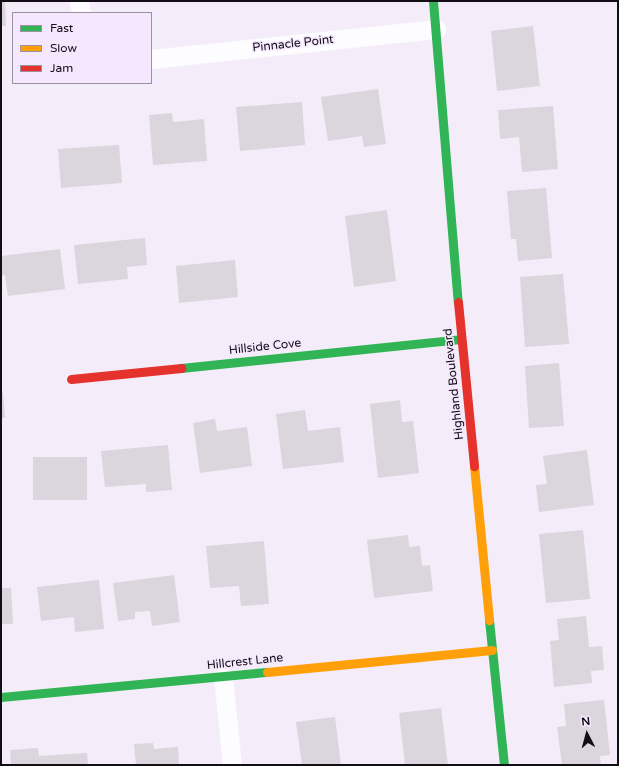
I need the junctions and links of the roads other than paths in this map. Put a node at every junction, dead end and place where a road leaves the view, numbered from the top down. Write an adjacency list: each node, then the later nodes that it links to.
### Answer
1 (80, 1): 3 (street)
2 (433, 1): 4 (street, Highland Boulevard)
3 (81, 12)
4 (436, 29): 5 (street, Pinnacle Point); 6 (street, Highland Boulevard)
5 (152, 59)
6 (461, 339): 7 (street, Hillside Cove); 8 (street, Highland Boulevard)
7 (71, 379)
8 (492, 650): 9 (street, Hillcrest Lane); 12 (street, Highland Boulevard)
9 (223, 677): 10 (street, Hillcrest Lane); 11 (street)
10 (1, 697)
11 (232, 765)
12 (504, 765)

